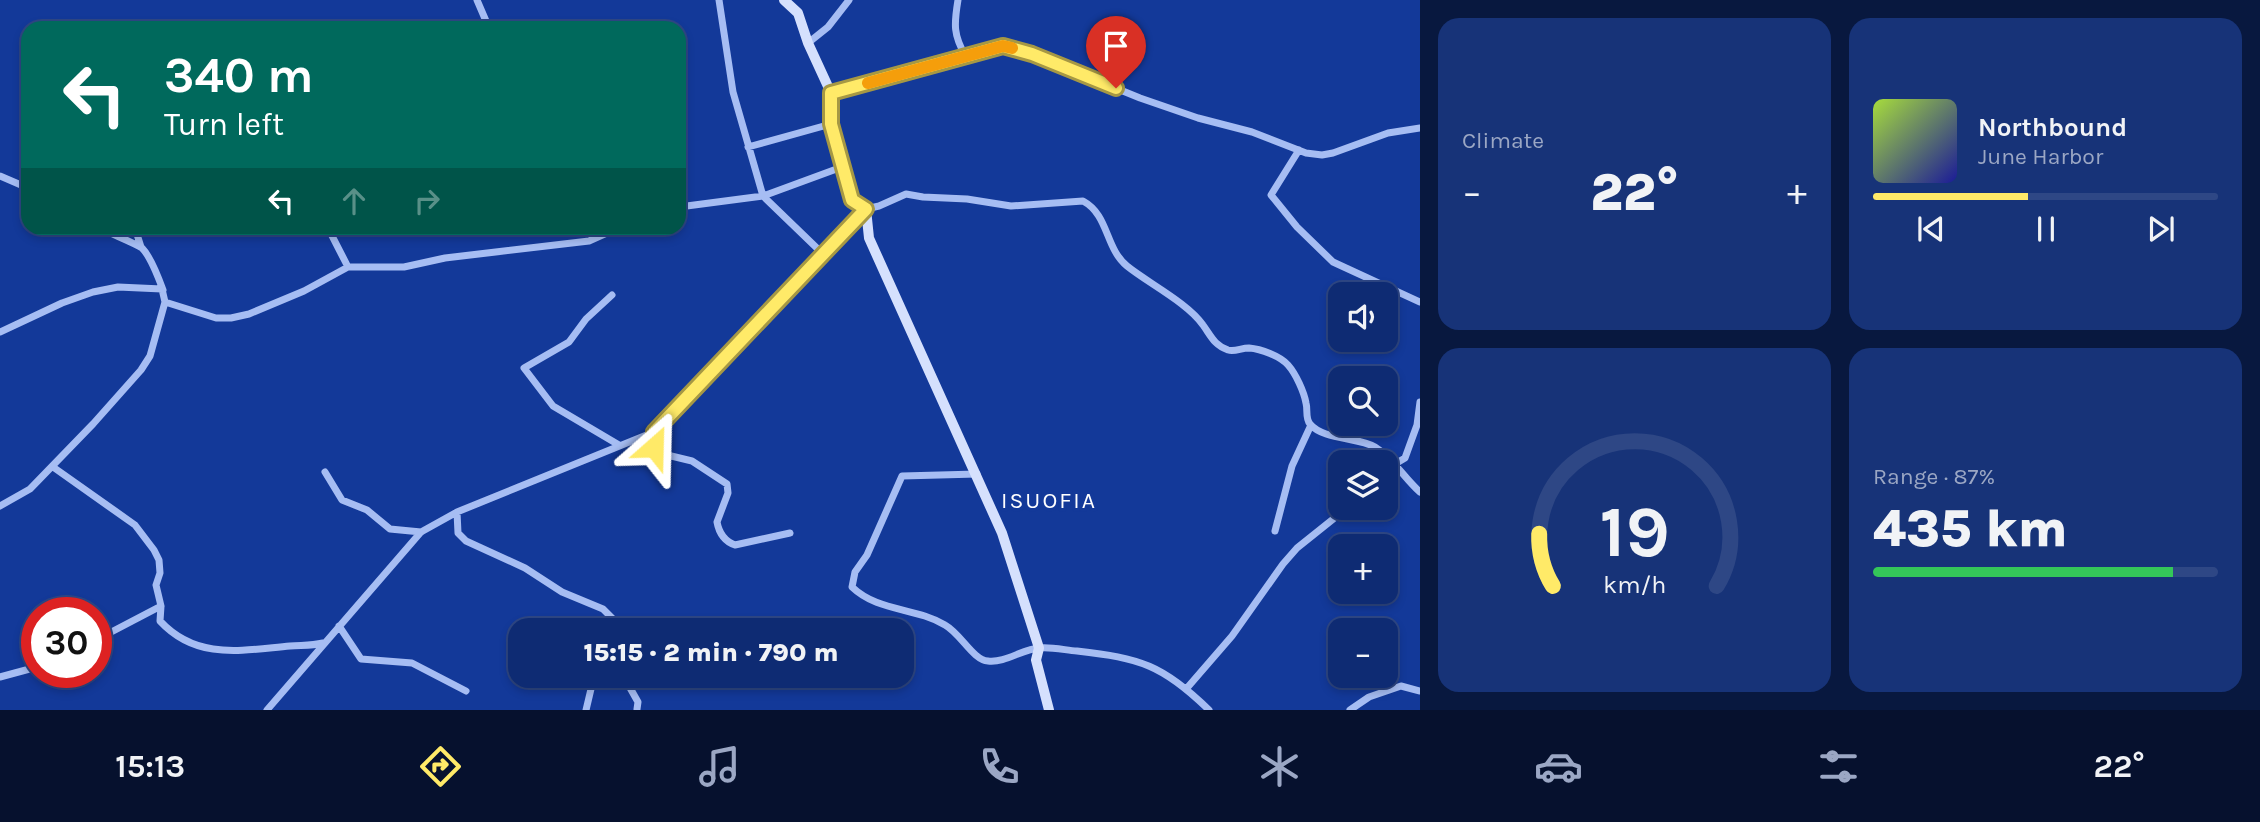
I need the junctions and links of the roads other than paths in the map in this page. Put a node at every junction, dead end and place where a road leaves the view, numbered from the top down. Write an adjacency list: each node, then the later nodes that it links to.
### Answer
1 (477, 0): 8 (street)
2 (719, 0): 14 (street)
3 (784, 0): 7 (main road)
4 (793, 0): 7 (street)
5 (849, 0): 9 (street)
6 (958, 0): 10 (street)
7 (798, 13): 9 (main road)
8 (486, 21)
9 (808, 43): 11 (main road)
10 (966, 57): 11 (street); 15 (street)
11 (831, 93): 12 (main road)
12 (831, 124): 14 (street); 16 (main road)
13 (1420, 128): 15 (street)
14 (748, 147): 19 (street)
15 (1299, 150): 32 (street)
16 (842, 167): 19 (street); 21 (main road)
17 (0, 176): 18 (street)
18 (21, 185)
19 (763, 195): 20 (street); 27 (street)
20 (686, 206)
21 (866, 209): 27 (street); 35 (street); 43 (main road)
22 (115, 235): 26 (street)
23 (137, 235): 26 (street)
24 (332, 235): 28 (street)
25 (602, 235): 28 (street)
26 (141, 247): 29 (street)
27 (822, 253): 36 (street)
28 (348, 267): 31 (street)
29 (162, 289): 31 (street); 33 (street)
30 (612, 295): 37 (street)
31 (165, 302): 40 (street)
32 (1420, 302)
33 (0, 332)
34 (1420, 402): 39 (street)
35 (1311, 425): 38 (street); 48 (street)
36 (654, 432): 37 (street); 50 (street)
37 (619, 445): 46 (street)
38 (1377, 450)
39 (1398, 462)
40 (53, 467): 45 (street); 51 (street)
41 (1398, 469): 44 (street)
42 (325, 472): 49 (street)
43 (977, 474): 56 (main road); 56 (street)
44 (1420, 492)
45 (0, 506)
46 (457, 512): 49 (street); 52 (street)
47 (1332, 520): 61 (street)
48 (1275, 531)
49 (421, 532): 53 (street)
50 (790, 533)
51 (161, 606): 54 (street); 55 (street)
52 (612, 618)
53 (338, 626): 55 (street); 62 (street)
54 (112, 632)
55 (324, 643): 65 (street)
56 (1039, 648): 61 (street); 67 (main road)
57 (21, 671): 58 (street)
58 (0, 677)
59 (592, 688): 66 (street)
60 (630, 688): 64 (street)
61 (1187, 688): 68 (street)
62 (466, 691)
63 (1420, 691): 69 (street)
64 (638, 709)
65 (267, 710)
66 (586, 710)
67 (1049, 710)
68 (1209, 710)
69 (1350, 710)

